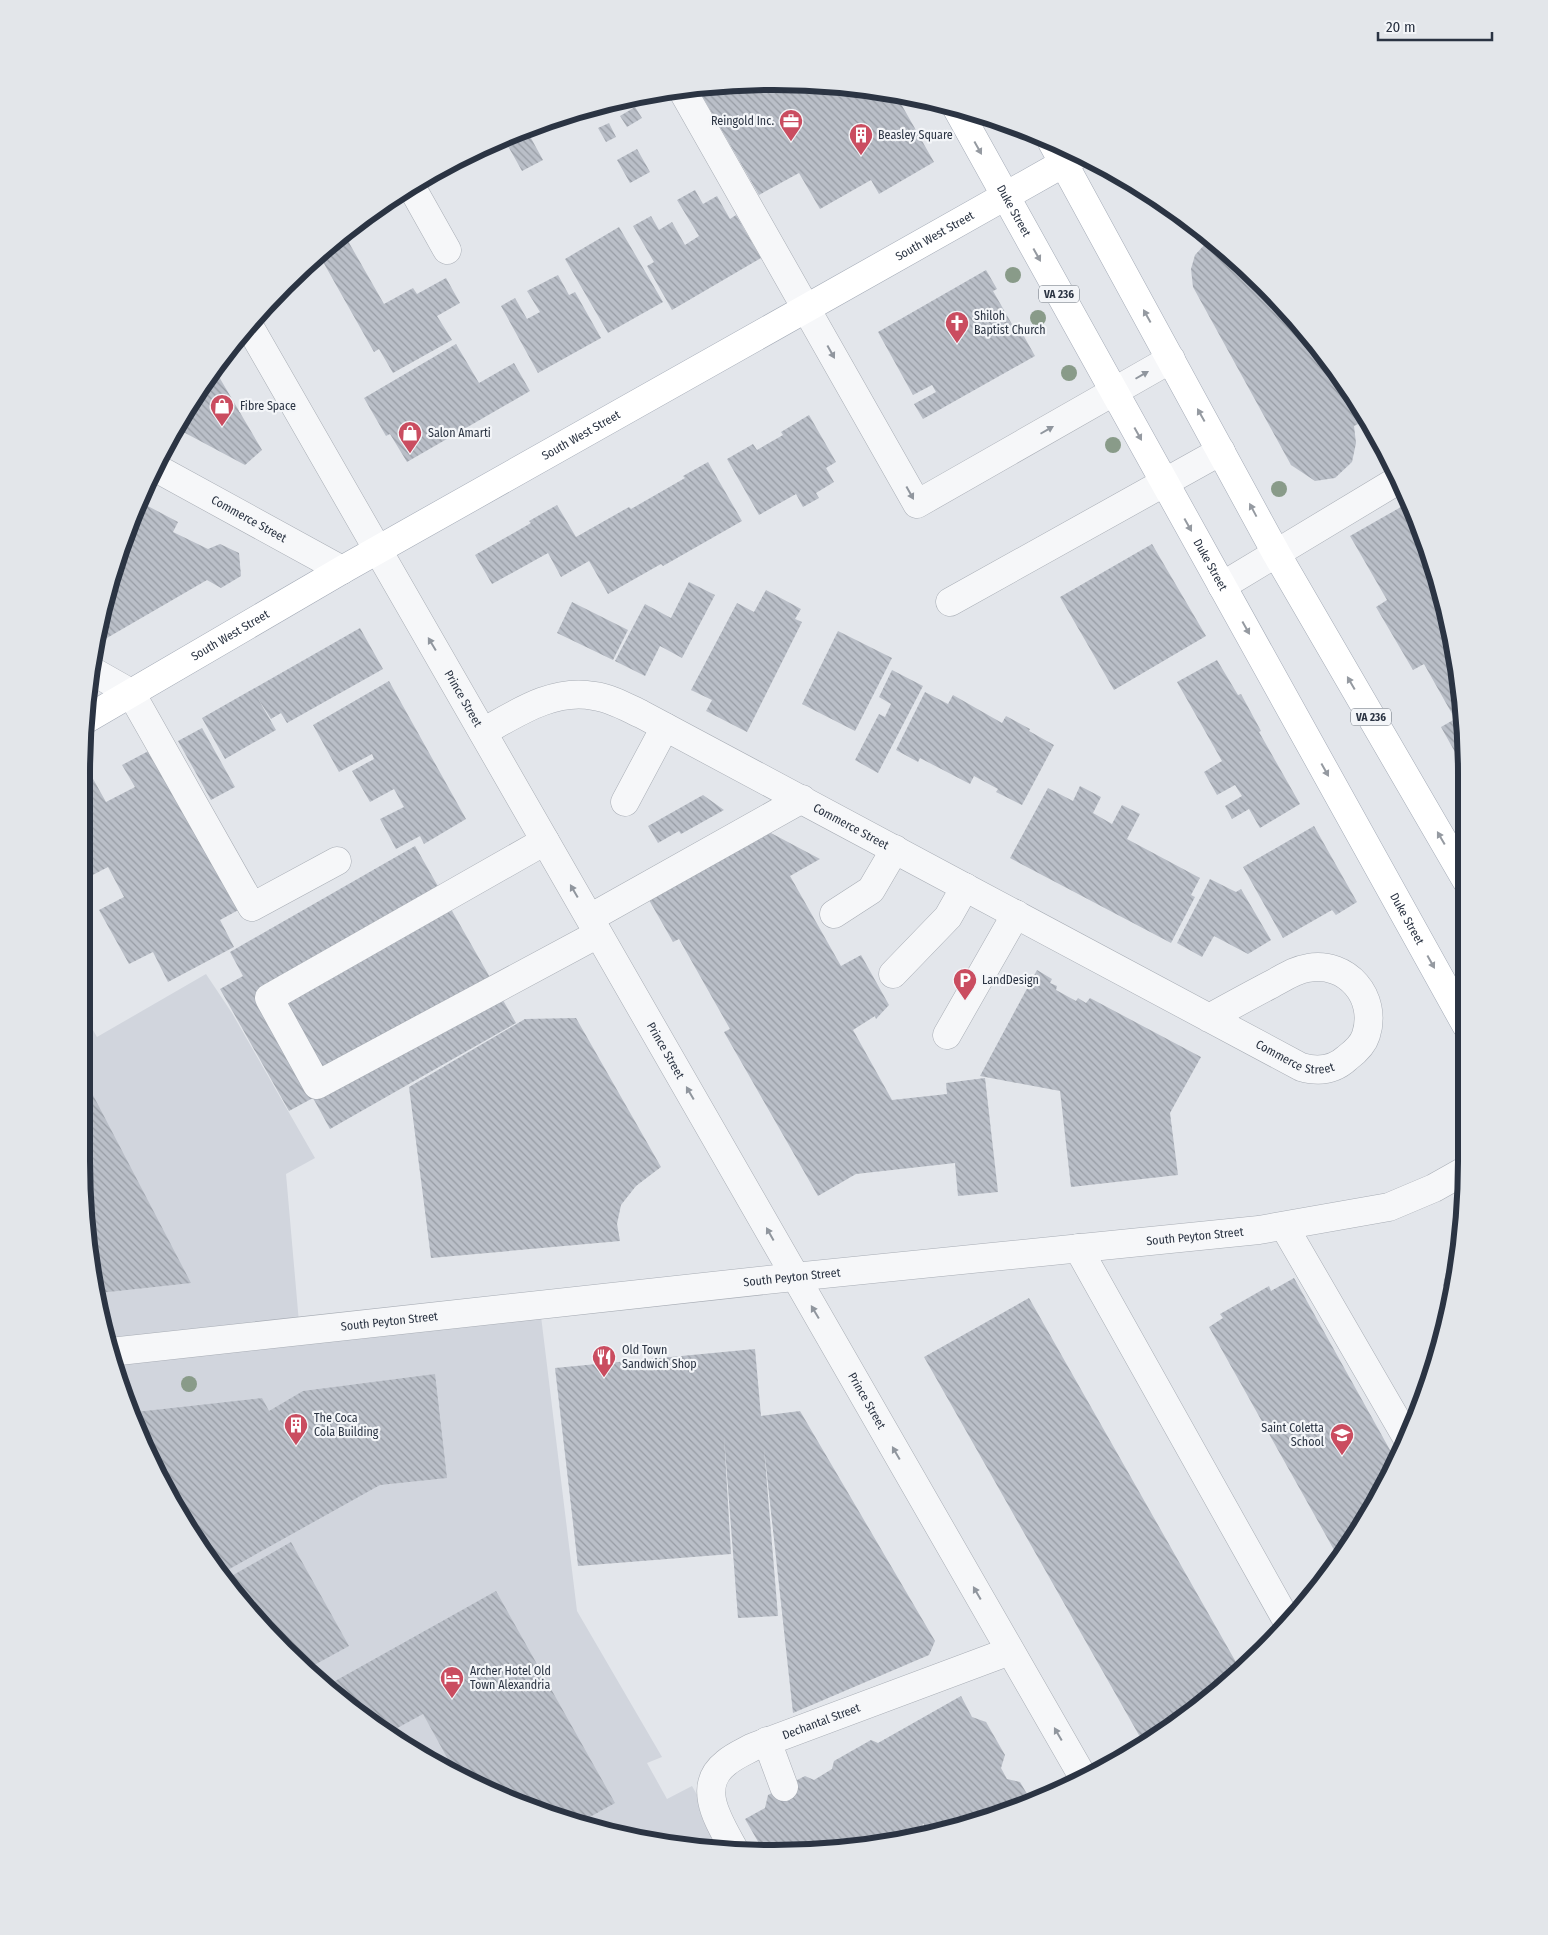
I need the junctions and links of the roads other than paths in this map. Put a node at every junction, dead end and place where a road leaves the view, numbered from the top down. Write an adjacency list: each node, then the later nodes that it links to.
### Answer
1 (686, 96): 8 (street)
2 (961, 116): 6 (main road, Duke Street / VA 236, one-way to 6)
3 (1064, 155): 6 (main road, South West Street)
4 (1068, 157): 10 (main road, VA 236, one-way to 4)
5 (415, 192): 7 (street)
6 (1004, 197): 8 (main road, South West Street); 11 (main road, Duke Street / VA 236, one-way to 11)
7 (447, 250)
8 (807, 309): 11 (street, one-way to 11); 16 (main road, South West Street)
9 (253, 332): 16 (street, Prince Street)
10 (1171, 359): 11 (street, one-way to 10); 12 (main road, VA 236, one-way to 10)
11 (1114, 392): 14 (main road, Duke Street / VA 236, one-way to 14)
12 (1221, 451): 14 (street); 17 (main road, VA 236, one-way to 12)
13 (161, 471): 18 (street, Commerce Street)
14 (1165, 482): 19 (main road, Duke Street / VA 236, one-way to 19); 20 (street)
15 (1393, 483): 17 (street)
16 (377, 550): 18 (main road, South West Street); 25 (street, Prince Street, one-way to 16)
17 (1276, 553): 19 (street); 31 (main road, VA 236, one-way to 17)
18 (342, 570): 22 (main road, South West Street)
19 (1222, 586): 37 (main road, Duke Street / VA 236, one-way to 37)
20 (950, 602)
21 (98, 674): 22 (street)
22 (131, 693): 23 (main road, South West Street); 30 (street)
23 (93, 716)
24 (665, 727): 25 (street, Commerce Street); 26 (street, Commerce Street); 27 (street)
25 (484, 732): 28 (street, Prince Street)
26 (802, 799): 29 (street, Commerce Street); 35 (street)
27 (625, 802)
28 (545, 841): 35 (street, Prince Street, one-way to 28); 35 (street)
29 (895, 849): 32 (street, Commerce Street); 33 (street)
30 (338, 861)
31 (1458, 866)
32 (965, 887): 34 (street, Commerce Street); 36 (street)
33 (834, 914)
34 (1016, 914): 38 (street, Commerce Street); 39 (street)
35 (594, 926): 43 (street, Prince Street, one-way to 35)
36 (893, 974)
37 (1458, 1011)
38 (1209, 1018): 38 (street, Commerce Street)
39 (947, 1035)
40 (1458, 1175): 41 (street, South Peyton Street)
41 (1284, 1226): 42 (street, South Peyton Street); 45 (street)
42 (1078, 1248): 43 (street, South Peyton Street); 46 (street)
43 (794, 1277): 44 (street, South Peyton Street); 47 (street, Prince Street, one-way to 43)
44 (117, 1351)
45 (1403, 1430)
46 (1284, 1616)
47 (1010, 1650): 48 (street, Dechantal Street); 49 (street, Prince Street, one-way to 47)
48 (768, 1741): 50 (street); 51 (street, Dechantal Street)
49 (1080, 1772)
50 (784, 1787)
51 (732, 1844)

